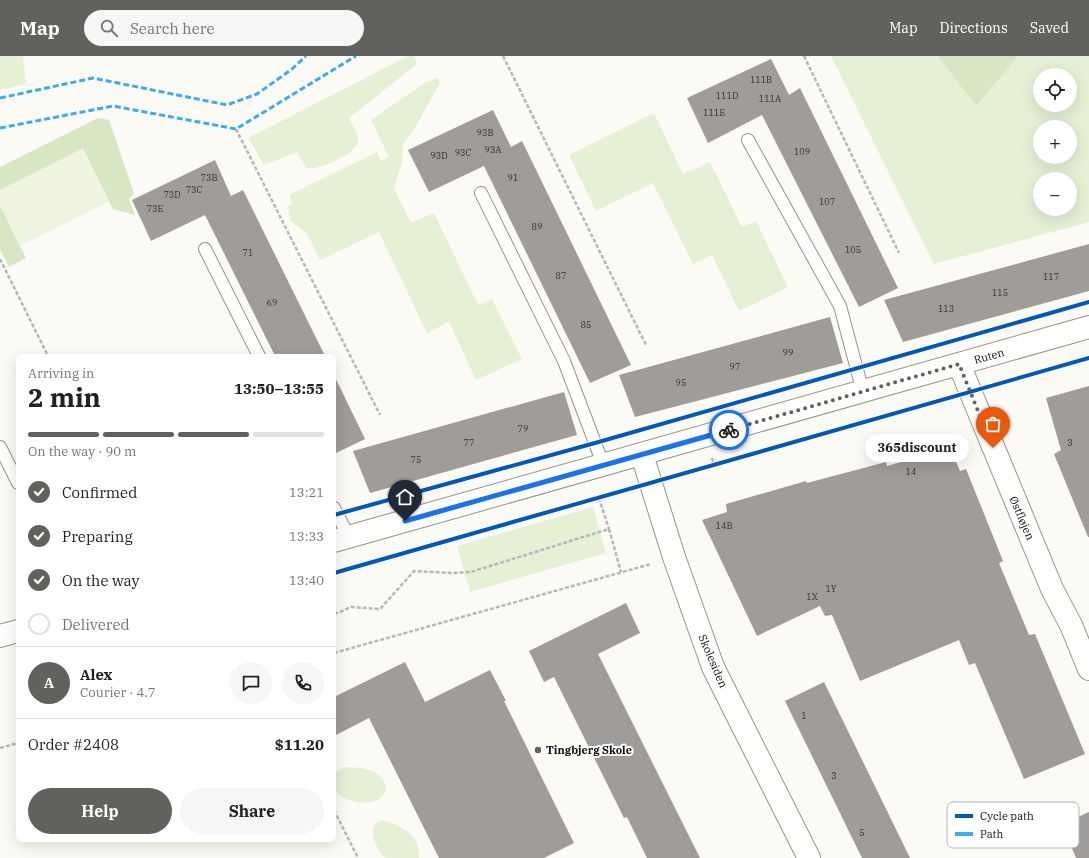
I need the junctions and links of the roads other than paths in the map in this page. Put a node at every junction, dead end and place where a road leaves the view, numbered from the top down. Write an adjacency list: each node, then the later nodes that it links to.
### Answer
1 (748, 140): 7 (lane)
2 (481, 193): 10 (lane)
3 (206, 250): 5 (lane)
4 (1089, 327): 6 (street, Ruten)
5 (257, 354)
6 (959, 364): 7 (street, Ruten); 16 (street, Østfløjen)
7 (863, 392): 9 (street, Ruten)
8 (0, 447): 11 (lane)
9 (642, 455): 10 (street, Ruten); 17 (street, Skolesiden)
10 (602, 464): 13 (street, Ruten)
11 (16, 478)
12 (336, 517): 13 (lane)
13 (341, 539)
14 (16, 632): 15 (street)
15 (0, 636)
16 (1089, 669)
17 (809, 858)

